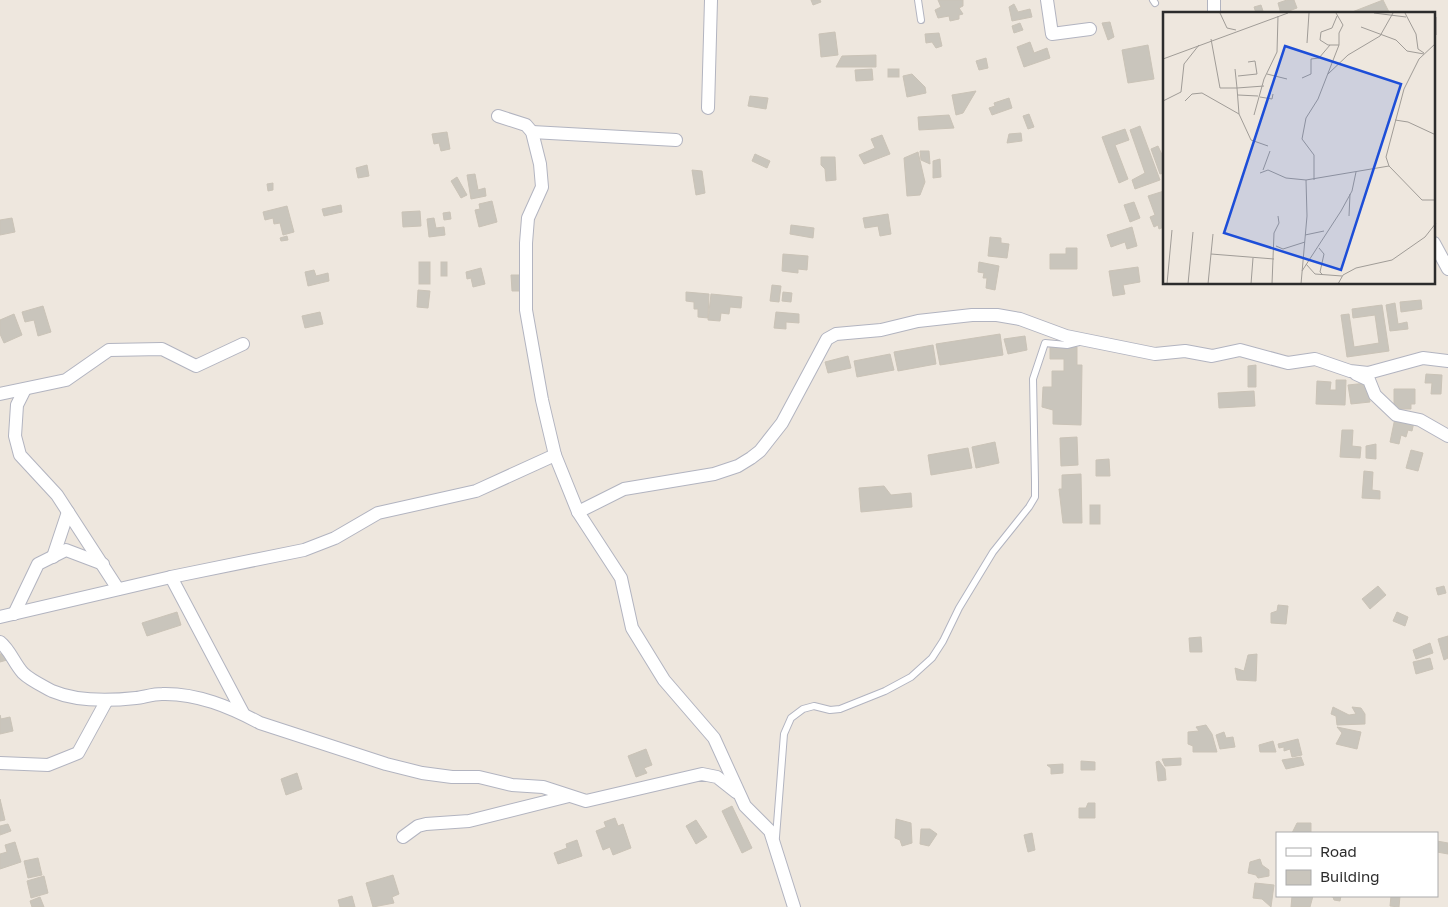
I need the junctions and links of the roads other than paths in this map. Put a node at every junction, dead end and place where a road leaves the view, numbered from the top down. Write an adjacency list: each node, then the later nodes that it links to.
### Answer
1 (711, 0): 6 (street)
2 (918, 0): 4 (lane)
3 (1047, 0): 5 (street)
4 (921, 20)
5 (1090, 28)
6 (708, 108)
7 (498, 116): 8 (street)
8 (532, 132): 9 (street); 19 (street)
9 (676, 140)
10 (1436, 246): 11 (street)
11 (1448, 269)
12 (1088, 339): 15 (street); 21 (street); 35 (lane)
13 (243, 344): 16 (street)
14 (1448, 361): 15 (street)
15 (1350, 371): 18 (street)
16 (26, 389): 17 (street); 20 (street)
17 (0, 394)
18 (1448, 436)
19 (556, 455): 21 (street); 24 (street)
20 (68, 512): 22 (street); 23 (street)
21 (578, 512): 32 (street)
22 (53, 557): 23 (street); 26 (street)
23 (103, 564): 25 (street)
24 (171, 577): 25 (street); 30 (street)
25 (118, 589): 26 (street)
26 (14, 614): 27 (street)
27 (0, 617)
28 (0, 642): 29 (street)
29 (106, 700): 30 (street); 31 (street)
30 (243, 714): 33 (street)
31 (0, 763)
32 (738, 794): 33 (street); 35 (street)
33 (569, 796): 34 (street)
34 (403, 837)
35 (775, 843): 36 (street)
36 (794, 907)

